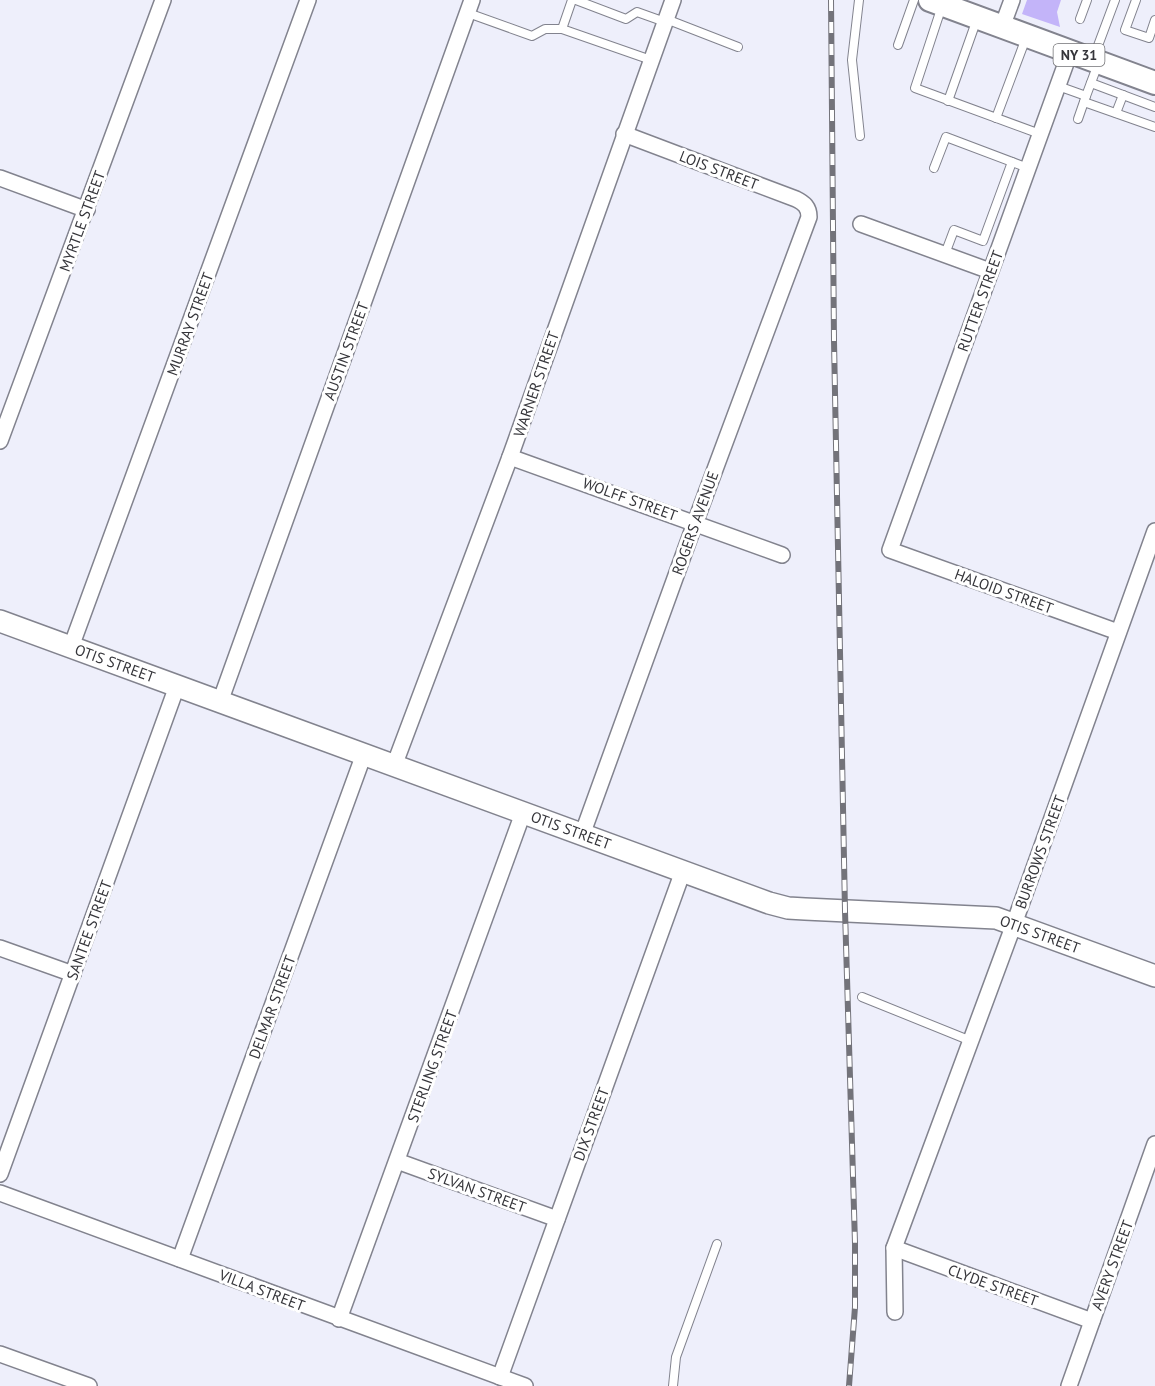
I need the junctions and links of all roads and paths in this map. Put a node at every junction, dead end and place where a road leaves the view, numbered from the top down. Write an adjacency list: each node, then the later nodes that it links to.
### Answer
1 (163, 0): 43 (street, MYRTLE STREET)
2 (308, 0): 59 (street, MURRAY STREET)
3 (574, 0): 15 (lane); 17 (lane)
4 (673, 0): 15 (street, WARNER STREET)
5 (859, 0): 38 (lane)
6 (1012, 0): 16 (street)
7 (1087, 0): 13 (lane)
8 (1115, 0): 24 (lane)
9 (1136, 0): 19 (lane)
10 (930, 1): 12 (main road, NY 31); 20 (lane); 30 (lane)
11 (470, 7): 17 (lane); 61 (street, AUSTIN STREET)
12 (977, 18): 16 (main road, NY 31); 30 (lane)
13 (1080, 19)
14 (1155, 20): 19 (lane)
15 (665, 21): 21 (lane); 23 (street, WARNER STREET)
16 (1002, 27): 18 (main road, NY 31)
17 (562, 29): 23 (lane)
18 (1026, 36): 22 (main road, NY 31); 33 (lane)
19 (1152, 36)
20 (898, 45)
21 (738, 47)
22 (1070, 52): 24 (main road, NY 31); 27 (street, RUTTER STREET)
23 (651, 60): 36 (street, WARNER STREET)
24 (1096, 61): 25 (lane); 26 (main road, NY 31)
25 (1091, 83): 28 (lane); 29 (lane)
26 (1155, 83)
27 (1058, 86): 29 (lane); 37 (street, RUTTER STREET)
28 (1123, 95): 31 (lane); 32 (lane)
29 (1085, 99): 32 (lane); 34 (lane)
30 (948, 101): 33 (lane)
31 (1155, 107)
32 (1116, 113): 35 (lane)
33 (996, 118): 37 (lane)
34 (1078, 118)
35 (1155, 126)
36 (624, 134): 45 (street, LOIS STREET); 52 (street, WARNER STREET)
37 (1040, 134): 41 (street, RUTTER STREET)
38 (860, 136)
39 (1012, 162): 40 (lane); 41 (lane); 44 (lane)
40 (934, 168)
41 (1028, 168): 46 (street, RUTTER STREET)
42 (0, 178): 43 (street)
43 (87, 210): 50 (street, MYRTLE STREET)
44 (993, 212): 46 (lane); 48 (lane)
45 (809, 213): 53 (street, ROGERS AVENUE)
46 (1010, 218): 49 (street, RUTTER STREET)
47 (861, 224): 48 (street)
48 (945, 254): 49 (street)
49 (990, 271): 55 (street, RUTTER STREET)
50 (5, 411): 51 (street, MYRTLE STREET)
51 (0, 441)
52 (510, 457): 53 (street, WOLFF STREET); 63 (street, WARNER STREET)
53 (695, 522): 56 (street, WOLFF STREET); 65 (street, ROGERS AVENUE)
54 (1155, 531): 58 (street, BURROWS STREET)
55 (890, 550): 58 (street, HALOID STREET)
56 (782, 555)
57 (0, 621): 59 (street, OTIS STREET)
58 (1118, 632): 67 (street, BURROWS STREET)
59 (71, 647): 60 (street, OTIS STREET)
60 (177, 686): 61 (street, OTIS STREET); 69 (street, SANTEE STREET)
61 (220, 702): 62 (street, OTIS STREET)
62 (364, 754): 63 (street, OTIS STREET); 80 (street, DELMAR STREET)
63 (394, 766): 64 (street, OTIS STREET)
64 (523, 813): 65 (street, OTIS STREET); 74 (street, STERLING STREET)
65 (582, 835): 66 (street, OTIS STREET)
66 (683, 872): 67 (street, OTIS STREET); 77 (street, DIX STREET)
67 (1014, 924): 70 (street, OTIS STREET); 72 (street, BURROWS STREET)
68 (0, 948): 69 (street)
69 (73, 974): 75 (street, SANTEE STREET)
70 (1155, 976)
71 (862, 997): 72 (lane)
72 (971, 1041): 79 (street, BURROWS STREET)
73 (1155, 1144): 83 (street, AVERY STREET)
74 (397, 1161): 77 (street, SYLVAN STREET); 82 (street, STERLING STREET)
75 (0, 1174)
76 (0, 1193): 80 (street, VILLA STREET)
77 (557, 1219): 85 (street, DIX STREET)
78 (717, 1244): 88 (lane)
79 (894, 1248): 81 (street, BURROWS STREET); 83 (street, CLYDE STREET)
80 (180, 1259): 82 (street, VILLA STREET)
81 (895, 1312)
82 (339, 1319): 85 (street, VILLA STREET)
83 (1092, 1321): 89 (street, AVERY STREET)
84 (0, 1354): 86 (street)
85 (500, 1377): 87 (street, VILLA STREET)
86 (89, 1386)
87 (525, 1386)
88 (673, 1386)
89 (1069, 1386)

